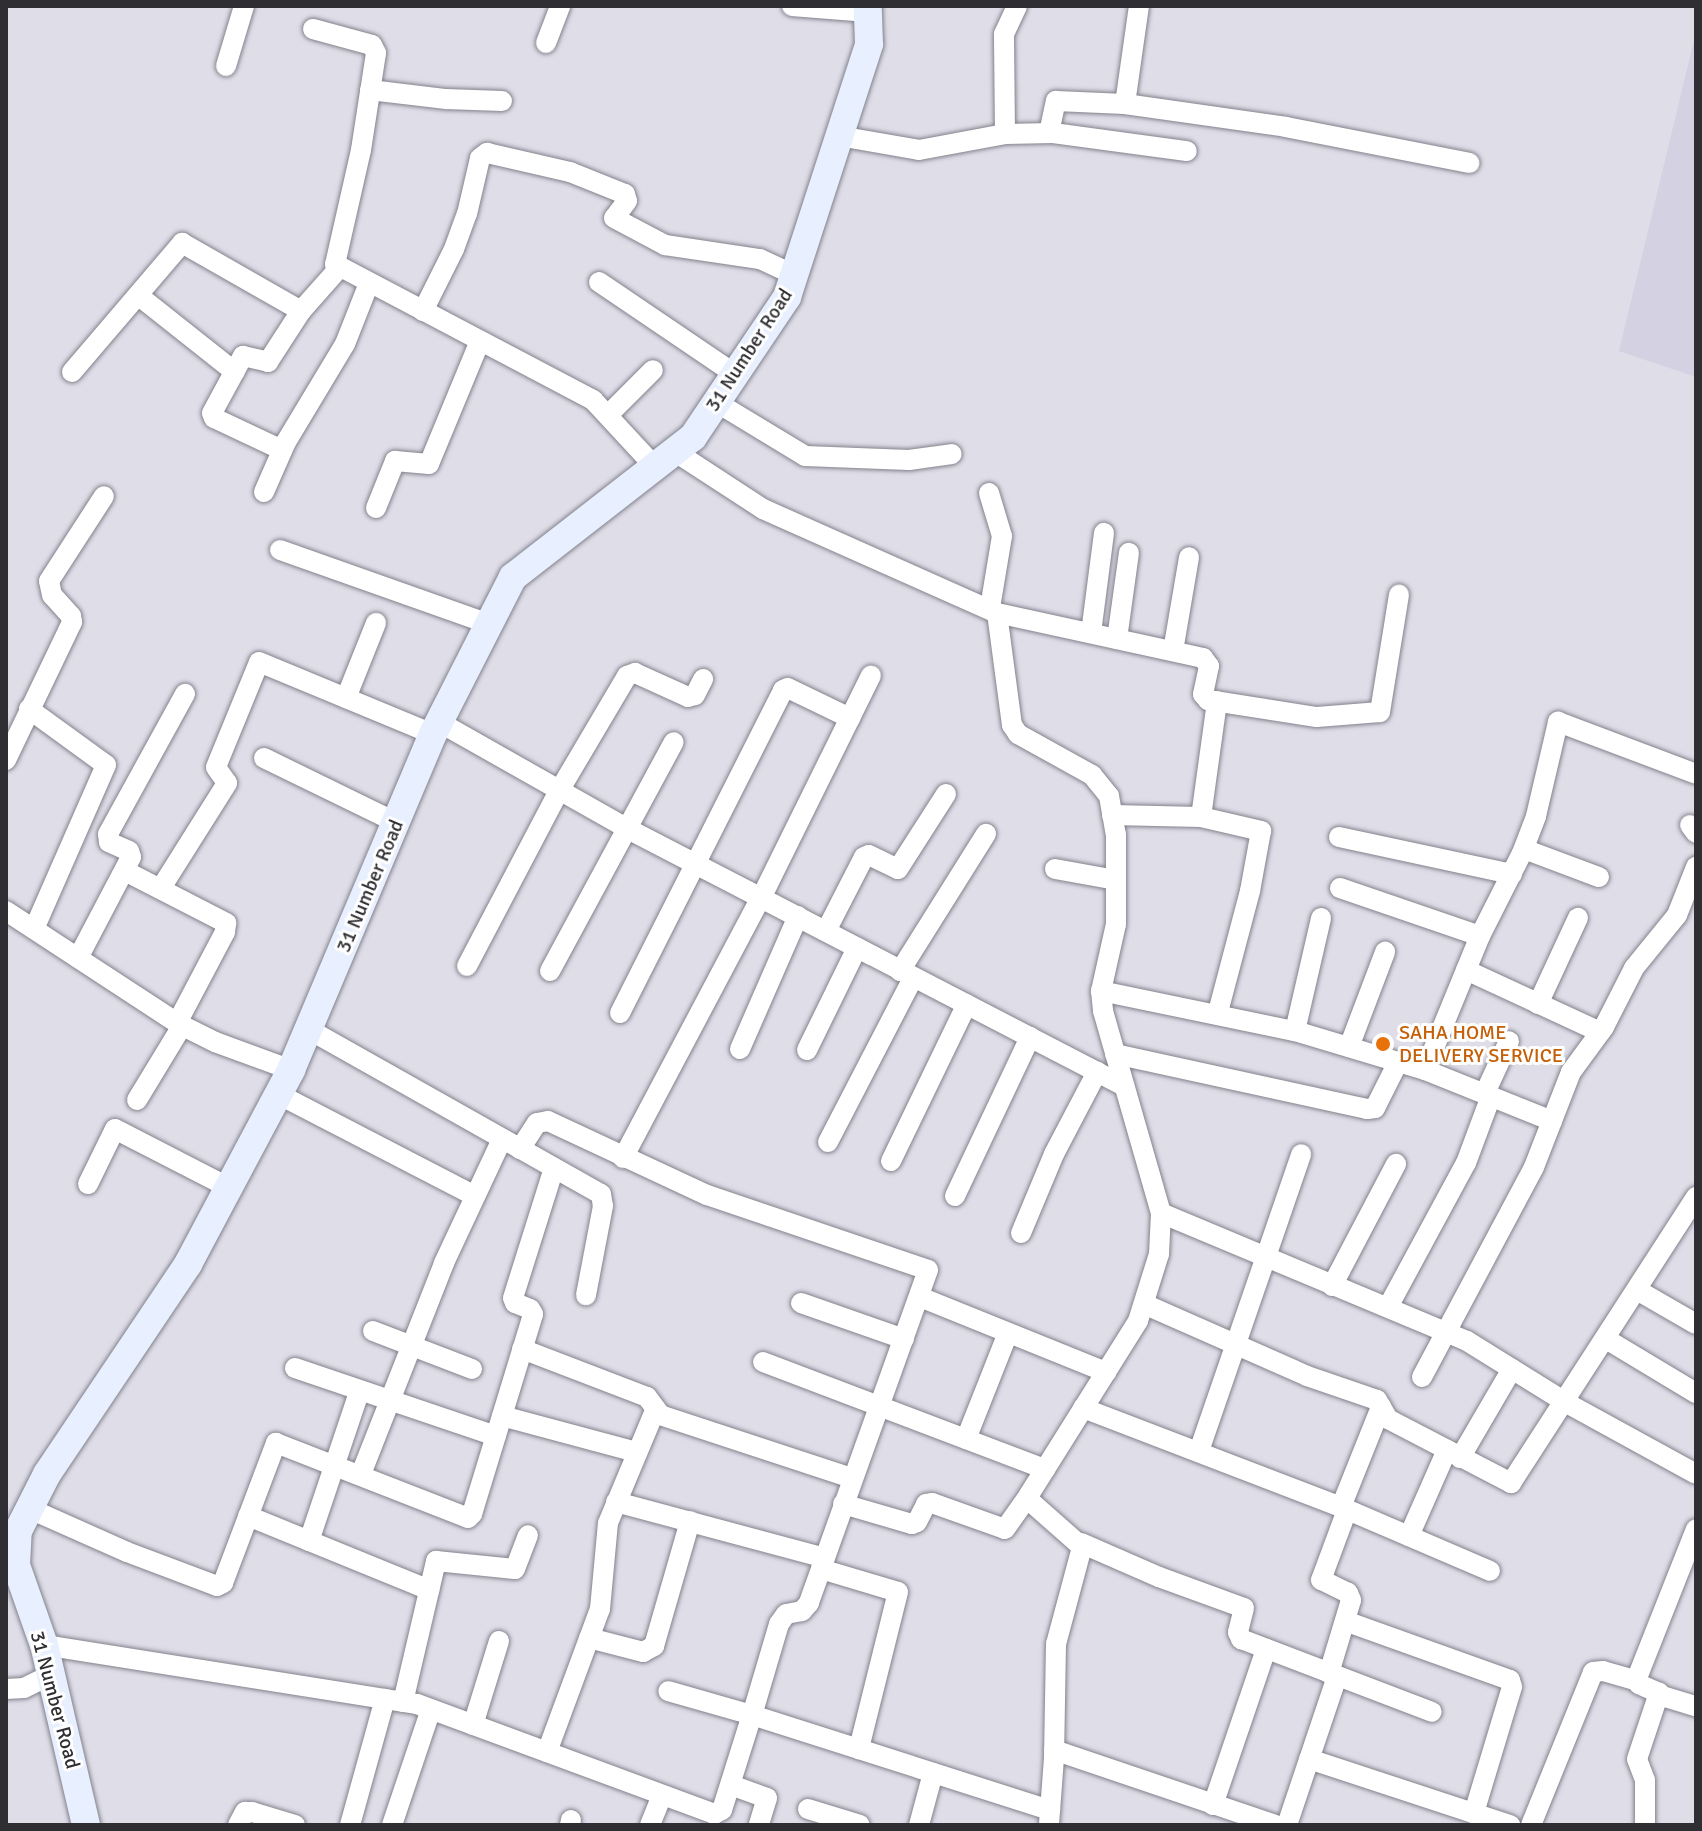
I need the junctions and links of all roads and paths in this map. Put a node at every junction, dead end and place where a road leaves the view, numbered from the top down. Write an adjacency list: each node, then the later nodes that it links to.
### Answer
1 (244, 6): 9 (street)
2 (560, 6): 8 (street)
3 (792, 6): 6 (street)
4 (1017, 6): 14 (street)
5 (1139, 6): 12 (street)
6 (868, 9): 15 (main road, 31 Number Road)
7 (313, 29): 10 (street)
8 (546, 43)
9 (226, 66)
10 (370, 90): 11 (street); 18 (street)
11 (502, 101)
12 (1125, 104): 13 (street); 17 (street)
13 (1049, 133): 14 (street); 16 (street)
14 (1005, 134): 15 (street)
15 (839, 136): 19 (main road, 31 Number Road)
16 (1187, 151)
17 (1470, 163)
18 (339, 268): 21 (street); 23 (street)
19 (794, 275): 24 (street); 29 (main road, 31 Number Road)
20 (599, 282): 29 (street)
21 (369, 283): 24 (street); 32 (street)
22 (139, 296): 23 (street); 27 (street); 28 (street)
23 (301, 311): 28 (street)
24 (423, 311): 25 (street)
25 (480, 341): 31 (street); 38 (street)
26 (653, 370): 31 (street)
27 (72, 372)
28 (235, 372): 32 (street)
29 (735, 374): 30 (main road, 31 Number Road)
30 (716, 402): 33 (street); 34 (main road, 31 Number Road)
31 (609, 414): 34 (street)
32 (282, 450): 35 (street)
33 (952, 454)
34 (664, 459): 44 (street); 46 (main road, 31 Number Road)
35 (264, 492)
36 (989, 493): 44 (street)
37 (104, 496): 55 (street)
38 (376, 508)
39 (1104, 533): 47 (street)
40 (280, 550): 46 (street)
41 (1129, 553): 48 (street)
42 (1189, 557): 49 (street)
43 (1399, 595): 54 (street)
44 (994, 610): 47 (street); 64 (street)
45 (376, 623): 53 (street)
46 (489, 624): 57 (main road, 31 Number Road)
47 (1091, 633): 48 (street)
48 (1117, 639): 49 (street)
49 (1173, 651): 54 (street)
50 (871, 675): 56 (street)
51 (703, 679): 62 (street)
52 (185, 694): 74 (street)
53 (346, 698): 57 (street); 78 (street)
54 (1217, 701): 65 (street)
55 (29, 709): 60 (street); 85 (street)
56 (850, 718): 71 (street); 80 (street)
57 (436, 728): 62 (street); 66 (main road, 31 Number Road)
58 (674, 742): 67 (street)
59 (264, 758): 66 (street)
60 (6, 760)
61 (1696, 774): 70 (street)
62 (559, 791): 67 (street); 91 (street)
63 (946, 794): 86 (street)
64 (1112, 815): 65 (street); 77 (street)
65 (1201, 817): 98 (street)
66 (397, 823): 101 (main road, 31 Number Road)
67 (628, 829): 71 (street); 93 (street)
68 (986, 834): 94 (street)
69 (1339, 837): 75 (street)
70 (1524, 849): 75 (street); 76 (street)
71 (696, 863): 80 (street); 99 (street)
72 (1696, 867): 103 (street)
73 (1055, 869): 77 (street)
74 (125, 871): 78 (street); 90 (street)
75 (1512, 874): 87 (street)
76 (1599, 877)
77 (1116, 880): 95 (street)
78 (161, 888): 100 (street)
79 (1340, 888): 87 (street)
80 (762, 896): 82 (street); 122 (street)
81 (6, 911): 85 (street)
82 (798, 916): 86 (street); 107 (street)
83 (1321, 918): 102 (street)
84 (1578, 918): 97 (street)
85 (34, 929): 90 (street)
86 (826, 931): 88 (street)
87 (1480, 936): 92 (street)
88 (857, 948): 94 (street); 108 (street)
89 (1385, 952): 106 (street)
90 (78, 958): 100 (street)
91 (467, 966)
92 (1466, 970): 97 (street); 111 (street)
93 (550, 971)
94 (907, 975): 96 (street); 119 (street)
95 (1101, 991): 98 (street); 109 (street)
96 (967, 1004): 104 (street); 123 (street)
97 (1538, 1004): 103 (street)
98 (1218, 1012): 102 (street)
99 (620, 1013)
100 (180, 1024): 113 (street); 116 (street)
101 (308, 1029): 113 (main road, 31 Number Road); 118 (street)
102 (1295, 1031): 106 (street)
103 (1600, 1032): 117 (street)
104 (1030, 1037): 112 (street); 129 (street)
105 (1509, 1041): 115 (street)
106 (1349, 1047): 110 (street)
107 (740, 1049)
108 (807, 1050)
109 (1115, 1054): 110 (street); 114 (street)
110 (1398, 1062): 111 (street)
111 (1425, 1070): 115 (street)
112 (1097, 1072): 114 (street); 132 (street)
113 (284, 1082): 127 (main road, 31 Number Road); 128 (street)
114 (1124, 1086): 131 (street)
115 (1488, 1094): 117 (street); 140 (street)
116 (137, 1100)
117 (1552, 1121): 143 (street)
118 (502, 1139): 120 (street); 128 (street)
119 (828, 1142)
120 (520, 1149): 122 (street); 125 (street)
121 (1301, 1154): 133 (street)
122 (623, 1158): 137 (street)
123 (891, 1161)
124 (1396, 1164): 134 (street)
125 (554, 1168): 136 (street); 149 (street)
126 (88, 1184): 127 (street)
127 (228, 1187): 181 (main road, 31 Number Road)
128 (473, 1195): 147 (street)
129 (955, 1196)
130 (1696, 1197): 135 (street)
131 (1161, 1213): 133 (street); 139 (street)
132 (1021, 1233)
133 (1267, 1260): 134 (street); 148 (street)
134 (1332, 1286): 140 (street)
135 (1637, 1290): 141 (street); 146 (street)
136 (586, 1295)
137 (920, 1297): 144 (street); 145 (street)
138 (801, 1303): 145 (street)
139 (1144, 1304): 148 (street); 154 (street)
140 (1388, 1307): 143 (street)
141 (1696, 1324)
142 (373, 1331): 147 (street)
143 (1446, 1331): 153 (street); 155 (street)
144 (1008, 1333): 154 (street); 166 (street)
145 (904, 1339): 160 (street)
146 (1606, 1339): 157 (street); 159 (street)
147 (411, 1346): 152 (street); 158 (street)
148 (1237, 1346): 161 (street); 167 (street)
149 (522, 1349): 163 (street); 164 (street)
150 (763, 1362): 160 (street)
151 (295, 1368): 156 (street)
152 (472, 1369)
153 (1512, 1369): 159 (street); 169 (street)
154 (1106, 1372): 162 (street)
155 (1422, 1377)
156 (359, 1392): 158 (street); 170 (street)
157 (1696, 1393)
158 (389, 1402): 165 (street); 172 (street)
159 (1565, 1402): 169 (street); 173 (street)
160 (879, 1404): 166 (street); 174 (street)
161 (1381, 1407): 169 (street); 178 (street)
162 (1083, 1408): 167 (street); 171 (street)
163 (659, 1413): 168 (street); 174 (street)
164 (502, 1416): 165 (street); 168 (street)
165 (496, 1436): 172 (street)
166 (966, 1439): 171 (street)
167 (1199, 1451): 178 (street)
168 (636, 1452): 176 (street)
169 (1454, 1454): 184 (street)
170 (334, 1463): 172 (street); 179 (street); 185 (street)
171 (1045, 1469): 175 (street)
172 (361, 1474)
173 (1696, 1474)
174 (852, 1478): 177 (street)
175 (1029, 1495): 177 (street); 186 (street)
176 (616, 1502): 180 (street); 192 (street)
177 (843, 1504): 188 (street)
178 (1344, 1509): 184 (street); 191 (street)
179 (248, 1516): 181 (street); 185 (street)
180 (690, 1521): 188 (street); 192 (street)
181 (18, 1522): 194 (main road, 31 Number Road)
182 (1696, 1529): 187 (street)
183 (528, 1535): 190 (street)
184 (1409, 1536): 189 (street)
185 (309, 1541): 190 (street)
186 (1081, 1543): 195 (street); 209 (street)
187 (1692, 1552): 198 (street)
188 (823, 1563): 206 (street); 208 (street)
189 (1490, 1571)
190 (429, 1590): 202 (street)
191 (1345, 1621): 196 (street); 217 (street)
192 (589, 1638): 210 (street)
193 (499, 1641): 207 (street)
194 (44, 1645): 197 (main road, 31 Number Road); 202 (street)
195 (1266, 1649): 196 (street); 215 (street)
196 (1333, 1674): 205 (street); 211 (street)
197 (51, 1675): 199 (street); 220 (main road, 31 Number Road)
198 (1637, 1681): 201 (street); 232 (street)
199 (6, 1689)
200 (668, 1691): 206 (street)
201 (1659, 1695): 203 (street); 233 (street)
202 (394, 1701): 204 (street); 223 (street)
203 (1696, 1706)
204 (431, 1709): 207 (street); 224 (street)
205 (1432, 1712)
206 (752, 1715): 208 (street); 213 (street)
207 (473, 1725): 210 (street)
208 (859, 1749): 212 (street)
209 (1054, 1750): 215 (street); 218 (street)
210 (547, 1752): 214 (street)
211 (1309, 1759): 217 (street); 230 (street)
212 (933, 1773): 218 (street); 228 (street)
213 (731, 1785): 219 (street); 226 (street)
214 (662, 1795): 219 (street); 225 (street)
215 (1213, 1805): 229 (street)
216 (808, 1809): 227 (street)
217 (1474, 1813): 231 (street)
218 (1050, 1817)
219 (719, 1818)
220 (86, 1825)
221 (238, 1825): 222 (street)
222 (295, 1825)
223 (350, 1825)
224 (392, 1825)
225 (650, 1825)
226 (759, 1825)
227 (860, 1825)
228 (919, 1825)
229 (1275, 1825)
230 (1287, 1825)
231 (1510, 1825)
232 (1531, 1825)
233 (1645, 1825)

